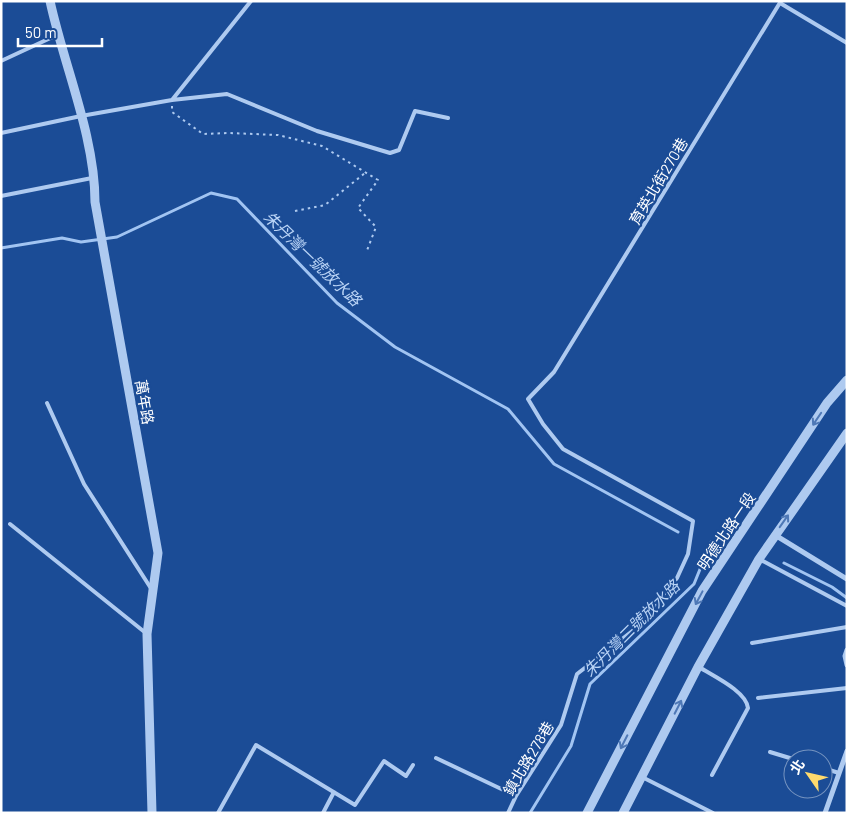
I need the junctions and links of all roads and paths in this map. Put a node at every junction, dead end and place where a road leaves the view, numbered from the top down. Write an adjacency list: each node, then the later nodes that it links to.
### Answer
1 (50, 1): 4 (street, 萬年路)
2 (251, 1): 7 (lane)
3 (780, 2): 5 (lane); 19 (lane, 育英北街270巷)
4 (57, 35): 6 (lane); 8 (street, 萬年路)
5 (847, 43)
6 (1, 61)
7 (172, 100): 8 (lane); 9 (lane); 11 (path)
8 (80, 116): 10 (lane); 12 (street, 萬年路)
9 (448, 118)
10 (1, 133)
11 (365, 172): 14 (path); 15 (path)
12 (95, 177): 13 (lane); 24 (street, 萬年路)
13 (1, 196)
14 (295, 211)
15 (366, 253)
16 (847, 380): 49 (street, 明德北路一段, one-way to 49)
17 (47, 403): 24 (lane)
18 (847, 433): 21 (street, one-way to 18)
19 (692, 521): 44 (lane, 鎮北路278巷)
20 (10, 524): 27 (lane)
21 (774, 535): 22 (street); 23 (street)
22 (759, 559): 25 (lane); 31 (street)
23 (847, 579)
24 (153, 592): 27 (street, 萬年路)
25 (847, 606)
26 (847, 627): 28 (lane)
27 (147, 634): 45 (street, 萬年路)
28 (752, 643)
29 (847, 650): 30 (street)
30 (847, 665)
31 (698, 666): 41 (lane); 42 (street, one-way to 31)
32 (847, 688): 33 (lane)
33 (758, 698)
34 (770, 752): 36 (lane)
35 (847, 752): 40 (street)
36 (783, 756)
37 (436, 758): 44 (lane)
38 (413, 765): 43 (lane)
39 (833, 771): 40 (lane)
40 (839, 773): 52 (street)
41 (712, 775)
42 (642, 777): 50 (street); 51 (lane)
43 (334, 792): 46 (lane); 47 (lane)
44 (516, 796): 48 (lane, 鎮北路278巷)
45 (152, 813)
46 (218, 813)
47 (323, 813)
48 (508, 813)
49 (587, 813)
50 (623, 813)
51 (713, 813)
52 (825, 813)

